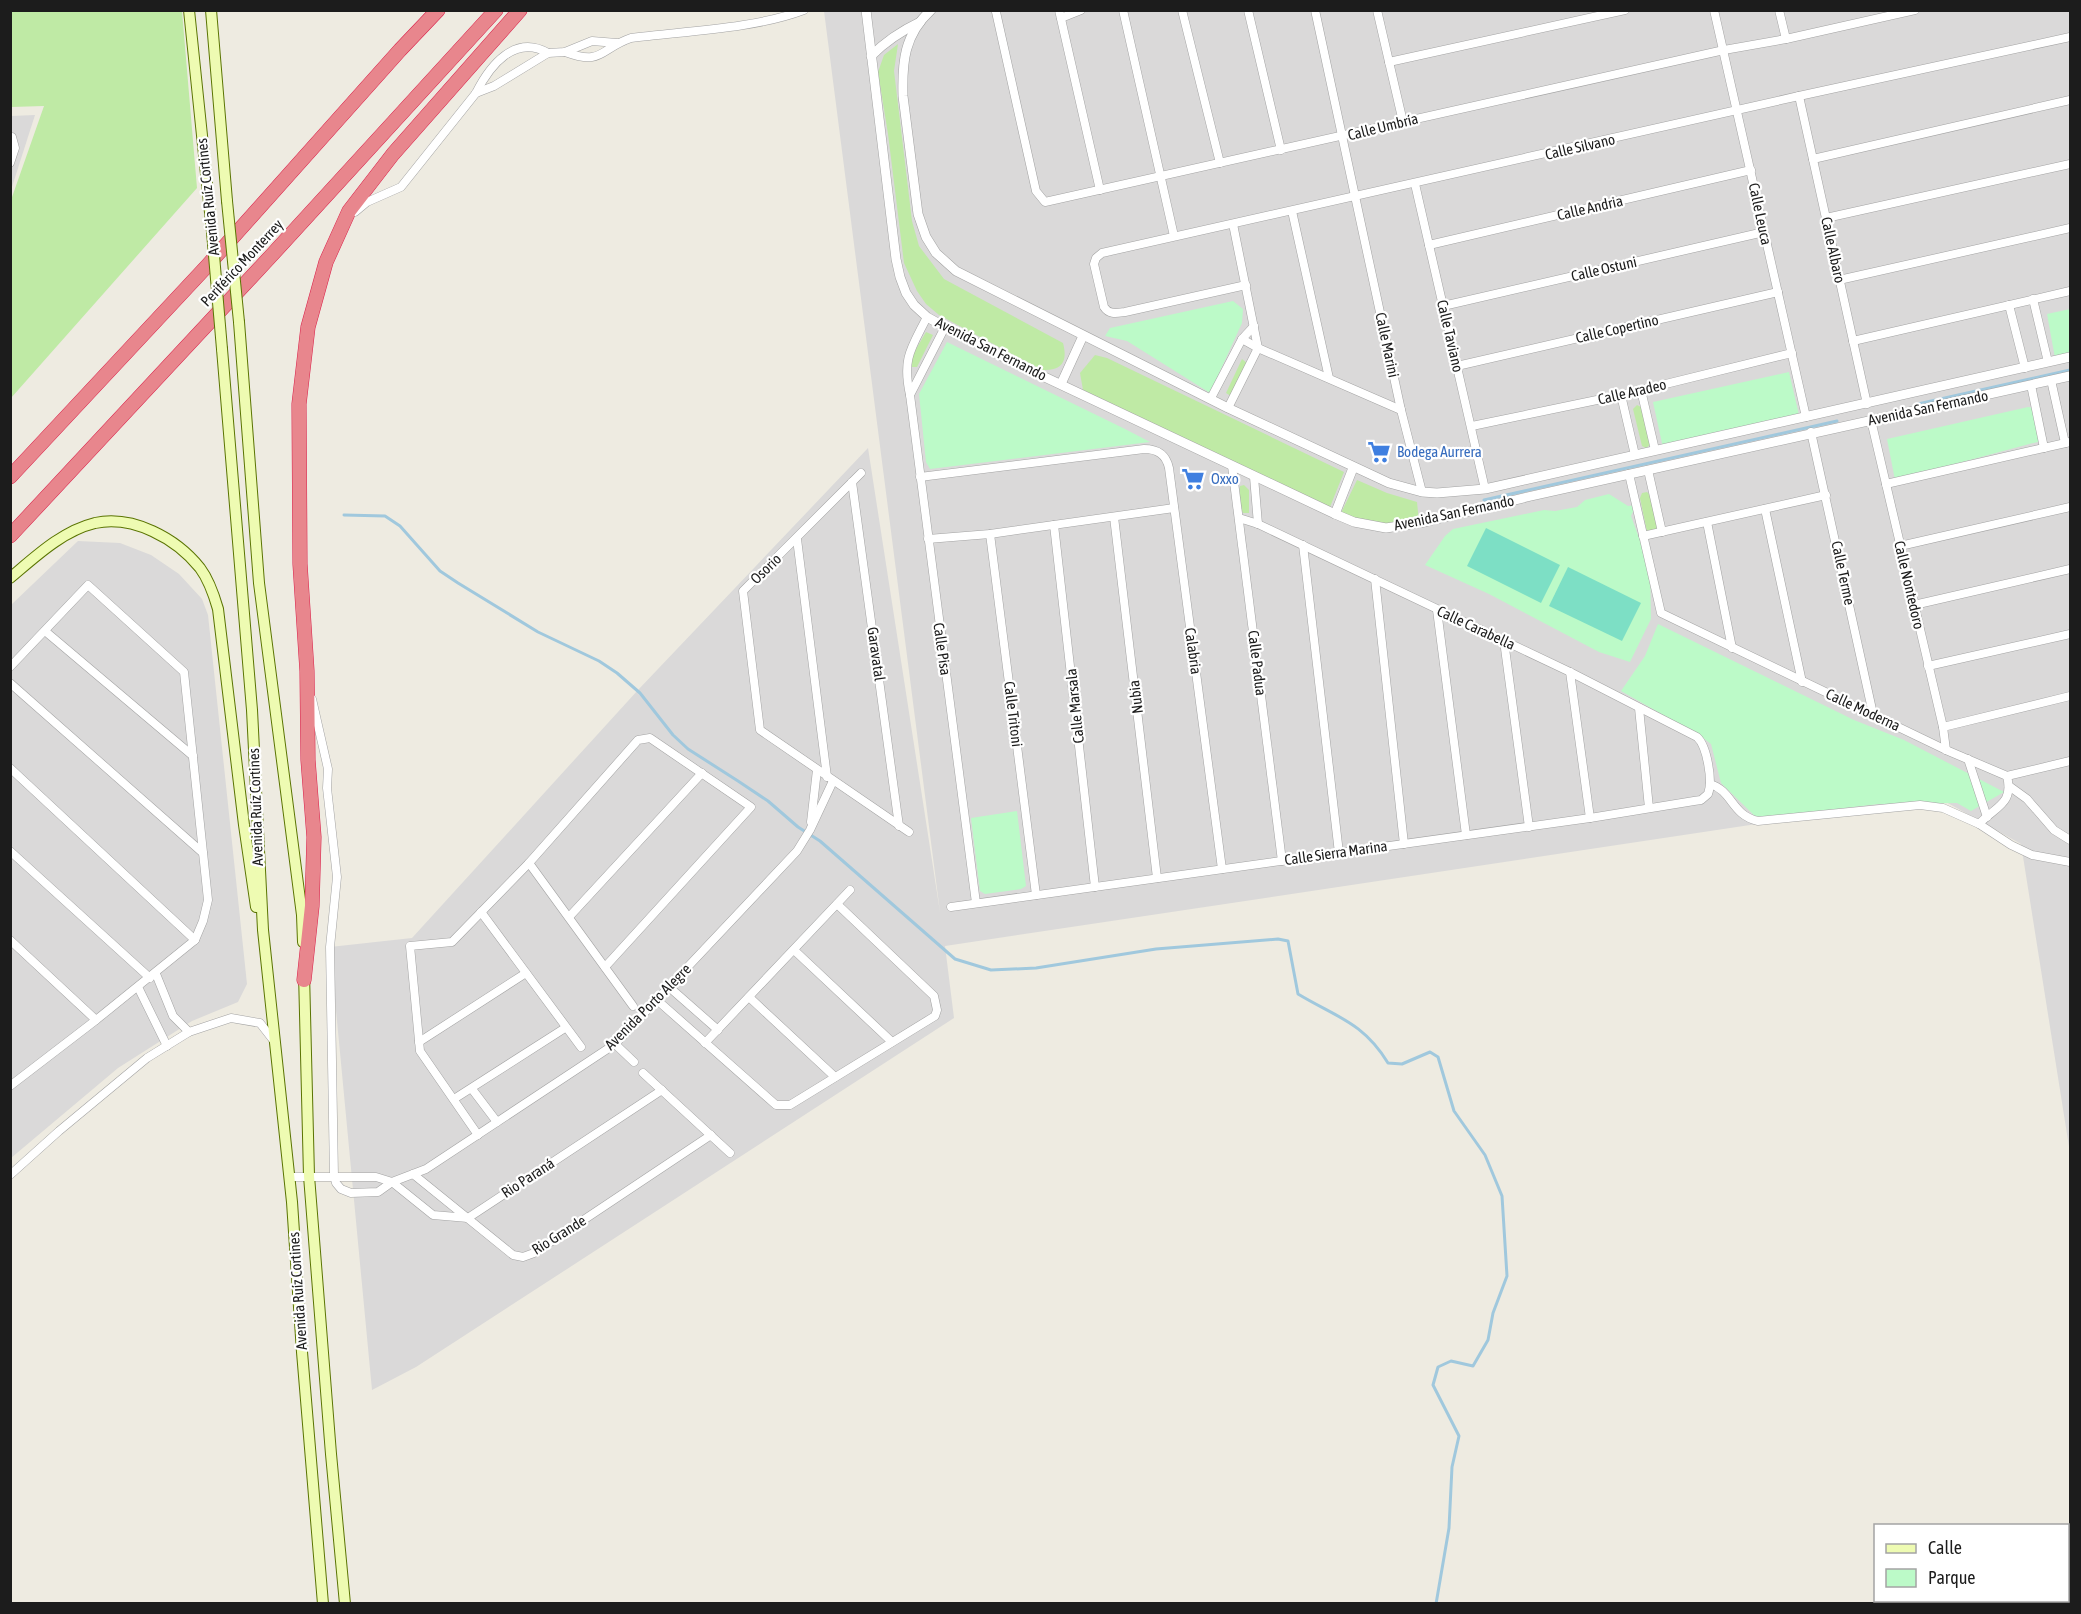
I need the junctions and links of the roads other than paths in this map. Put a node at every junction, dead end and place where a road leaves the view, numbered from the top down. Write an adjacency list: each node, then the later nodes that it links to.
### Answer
1 (189, 10): 186 (main road, Avenida Ruíz Cortines, bridge)
2 (211, 10): 190 (main road, Avenida Ruíz Cortines, bridge)
3 (438, 10): 100 (highway, Periférico Monterrey)
4 (496, 10): 119 (highway, Periférico Monterrey)
5 (520, 10): 125 (highway)
6 (804, 10): 24 (street)
7 (866, 10): 28 (street, Avenida San Fernando)
8 (1081, 10): 20 (street)
9 (1122, 10): 43 (street)
10 (1182, 10): 40 (street)
11 (1248, 10): 37 (street)
12 (1315, 10): 36 (street, Calle Marini)
13 (1377, 10): 29 (street)
14 (1625, 10): 29 (street)
15 (1714, 10): 25 (street, Calle Leuca)
16 (1779, 10): 23 (street)
17 (1915, 10): 23 (street, Calle Umbría)
18 (930, 11): 21 (street, Avenida San Fernando)
19 (996, 12): 45 (street, Calle Umbría)
20 (1060, 14): 45 (street)
21 (921, 22): 28 (street); 64 (street, Avenida San Fernando)
22 (2070, 37): 31 (street, Calle Silvano)
23 (1786, 39): 25 (street, Calle Umbría)
24 (617, 43): 26 (street); 26 (street)
25 (1724, 50): 33 (street, Calle Leuca); 34 (street, Calle Umbría)
26 (565, 52): 27 (street)
27 (548, 53): 30 (street); 30 (street)
28 (871, 56): 61 (street, Avenida San Fernando)
29 (1389, 62): 34 (street)
30 (476, 93): 125 (street)
31 (1799, 96): 33 (street, Calle Silvano); 38 (street, Calle Albaro)
32 (2070, 100): 38 (street)
33 (1738, 111): 42 (street, Calle Leuca); 44 (street, Calle Silvano)
34 (1403, 122): 36 (street, Calle Umbría)
35 (11, 137): 39 (street)
36 (1342, 137): 37 (street, Calle Umbría); 46 (street, Calle Marini)
37 (1281, 150): 40 (street, Calle Umbría)
38 (1813, 159): 48 (street, Calle Albaro)
39 (10, 163)
40 (1220, 163): 43 (street, Calle Umbría)
41 (2070, 164): 48 (street)
42 (1751, 170): 51 (street, Calle Leuca); 53 (street, Calle Andria)
43 (1161, 176): 45 (street, Calle Umbría); 52 (street)
44 (1415, 184): 46 (street, Calle Silvano); 53 (street, Calle Taviano)
45 (1100, 190)
46 (1354, 197): 47 (street, Calle Silvano); 84 (street, Calle Marini)
47 (1292, 211): 49 (street, Calle Silvano); 74 (street)
48 (1826, 218): 54 (street, Calle Albaro)
49 (1233, 224): 52 (street, Calle Silvano); 55 (street)
50 (2070, 228): 54 (street)
51 (1764, 232): 57 (street, Calle Leuca); 60 (street, Calle Ostuni)
52 (1174, 236): 55 (street, Calle Silvano)
53 (1429, 245): 60 (street, Calle Taviano)
54 (1839, 280): 66 (street, Calle Albaro)
55 (1246, 285): 62 (street)
56 (2070, 291): 58 (street)
57 (1778, 292): 68 (street, Calle Leuca); 71 (street, Calle Copertino)
58 (2033, 299): 59 (street); 70 (street)
59 (2009, 305): 66 (street); 72 (street)
60 (1443, 306): 71 (street, Calle Taviano)
61 (927, 317): 63 (street, Avenida San Fernando); 79 (street, Calle Pisa)
62 (1254, 326): 65 (street); 67 (street)
63 (945, 327): 76 (street, Avenida San Fernando); 79 (street)
64 (1083, 336): 76 (street); 81 (street, Avenida San Fernando)
65 (1242, 339): 67 (street); 81 (street)
66 (1852, 341): 82 (street, Calle Albaro)
67 (1258, 348): 74 (street); 83 (street)
68 (1792, 353): 78 (street, Calle Aradeo); 86 (street, Calle Leuca)
69 (2070, 357): 70 (street, Avenida San Fernando)
70 (2048, 363): 72 (street, Avenida San Fernando)
71 (1457, 366): 88 (street, Calle Taviano)
72 (2025, 368): 82 (street, Avenida San Fernando)
73 (2070, 376): 75 (street, Avenida San Fernando)
74 (1329, 378): 84 (street)
75 (2051, 380): 77 (street, Avenida San Fernando); 91 (street)
76 (1061, 384): 95 (street, Avenida San Fernando)
77 (2031, 385): 87 (street, Avenida San Fernando); 92 (street)
78 (1641, 390): 80 (street, Calle Aradeo); 93 (street)
79 (910, 395): 101 (street, Calle Pisa)
80 (1621, 395): 88 (street, Calle Aradeo); 94 (street)
81 (1211, 398): 83 (street, Avenida San Fernando)
82 (1867, 404): 85 (street, Avenida San Fernando)
83 (1228, 408): 96 (street, Avenida San Fernando)
84 (1401, 410): 106 (street, Calle Marini)
85 (1838, 411): 86 (street, Avenida San Fernando); 89 (street)
86 (1806, 417): 93 (street, Avenida San Fernando)
87 (1871, 420): 89 (street, Avenida San Fernando); 104 (street, Calle Nontedoro)
88 (1472, 426): 105 (street, Calle Taviano)
89 (1841, 426): 90 (street, Avenida San Fernando)
90 (1811, 432): 97 (street, Avenida San Fernando); 107 (street, Calle Terme)
91 (2068, 442): 92 (street)
92 (2044, 448): 104 (street)
93 (1655, 450): 94 (street, Avenida San Fernando)
94 (1635, 455): 105 (street, Avenida San Fernando)
95 (1232, 466): 102 (street, Avenida San Fernando); 113 (street, Calle Padua)
96 (1353, 468): 106 (street, Avenida San Fernando); 111 (street)
97 (1648, 470): 99 (street, Avenida San Fernando); 117 (street)
98 (861, 473): 103 (street, Osorio)
99 (1629, 474): 111 (street, Avenida San Fernando); 120 (street)
100 (10, 477)
101 (920, 477): 109 (street, Calabria); 122 (street, Calle Pisa)
102 (1254, 477): 111 (street, Avenida San Fernando); 115 (street)
103 (852, 482): 121 (street, Osorio); 160 (street, Garavatal)
104 (1886, 484): 124 (street, Calle Nontedoro)
105 (1485, 489): 106 (street, Avenida San Fernando)
106 (1422, 492)
107 (1826, 495): 110 (street); 143 (street, Calle Terme)
108 (2070, 507): 124 (street)
109 (1174, 508): 112 (street); 173 (street, Calabria)
110 (1765, 509): 114 (street); 139 (street)
111 (1335, 514)
112 (1114, 517): 116 (street); 174 (street, Nubia)
113 (1239, 518): 115 (street, Calle Carabella); 170 (street, Calle Padua)
114 (1707, 522): 117 (street); 134 (street)
115 (1257, 524): 123 (street, Calle Carabella)
116 (1054, 525): 118 (street); 175 (street, Calle Marsala)
117 (1662, 532): 120 (street)
118 (990, 534): 122 (street); 177 (street, Calle Tritoni)
119 (10, 536)
120 (1643, 536): 134 (street, Calle Moderna)
121 (797, 539): 150 (street, Osorio); 153 (street)
122 (928, 539): 178 (street, Calle Pisa)
123 (1303, 545): 128 (street, Calle Carabella); 169 (street)
124 (1900, 546): 129 (street, Calle Nontedoro)
125 (300, 564): 137 (highway)
126 (2070, 569): 129 (street)
127 (10, 578): 186 (main road)
128 (1375, 579): 130 (street, Calle Carabella); 166 (street)
129 (1914, 605): 135 (street, Calle Nontedoro)
130 (1437, 609): 133 (street, Calle Carabella); 164 (street)
131 (45, 631): 136 (street); 146 (street); 146 (street)
132 (2070, 634): 135 (street)
133 (1504, 641): 138 (street, Calle Carabella); 161 (street)
134 (1732, 648): 139 (street, Calle Moderna)
135 (1928, 666): 144 (street, Calle Nontedoro)
136 (10, 667)
137 (307, 671): 190 (highway); 221 (street)
138 (1570, 672): 142 (street, Calle Carabella); 158 (street)
139 (1802, 682): 143 (street, Calle Moderna)
140 (10, 683): 168 (street)
141 (2070, 696): 144 (street)
142 (1639, 708): 154 (street, Calle Carabella); 156 (street)
143 (1873, 714): 145 (street, Calle Moderna)
144 (1943, 727): 145 (street, Calle Nontedoro)
145 (1946, 750): 147 (street, Calle Moderna)
146 (193, 756): 168 (street)
147 (1968, 759): 152 (street, Calle Moderna); 157 (street)
148 (2070, 761): 152 (street)
149 (10, 768): 184 (street)
150 (817, 770): 153 (street); 162 (street)
151 (702, 773): 172 (street); 182 (street); 187 (street)
152 (2007, 776): 155 (street)
153 (830, 779): 160 (street); 162 (street, Avenida Porto Alegre)
154 (1710, 784): 156 (street, Calle Sierra Marina); 159 (street)
155 (2009, 786): 157 (street); 165 (street)
156 (1649, 808): 158 (street, Calle Sierra Marina)
157 (1987, 817): 159 (street)
158 (1590, 818): 161 (street, Calle Sierra Marina)
159 (1979, 824): 171 (street)
160 (899, 826): 163 (street)
161 (1529, 827): 164 (street, Calle Sierra Marina)
162 (810, 830): 192 (street, Avenida Porto Alegre)
163 (909, 832)
164 (1466, 835): 166 (street, Calle Sierra Marina)
165 (2070, 840)
166 (1404, 844): 169 (street, Calle Sierra Marina)
167 (10, 852): 189 (street)
168 (203, 853): 184 (street)
169 (1339, 853): 170 (street, Calle Sierra Marina)
170 (1282, 861): 173 (street, Calle Sierra Marina)
171 (2070, 862)
172 (529, 863): 181 (street); 182 (street)
173 (1222, 869): 174 (street, Calle Sierra Marina)
174 (1157, 878): 175 (street, Calle Sierra Marina)
175 (1095, 887): 177 (street, Calle Sierra Marina)
176 (850, 890): 179 (street)
177 (1036, 895): 178 (street, Calle Sierra Marina)
178 (976, 903): 180 (street, Calle Sierra Marina)
179 (837, 904): 185 (street); 202 (street)
180 (951, 907)
181 (481, 912): 188 (street); 201 (street)
182 (569, 917): 187 (street)
183 (10, 940): 196 (street)
184 (195, 940): 189 (street)
185 (794, 950): 193 (street); 202 (street)
186 (267, 960): 200 (main road, Avenida Ruíz Cortines)
187 (605, 966): 195 (street)
188 (525, 973): 197 (street); 201 (street)
189 (153, 976): 191 (street); 199 (street)
190 (304, 980): 220 (main road, Avenida Ruíz Cortines)
191 (138, 987): 196 (street); 205 (street)
192 (669, 987): 194 (street, Avenida Porto Alegre); 198 (street)
193 (749, 997): 198 (street); 209 (street)
194 (657, 1000): 203 (street); 204 (street, Avenida Porto Alegre)
195 (633, 1006)
196 (96, 1020): 210 (street)
197 (565, 1028): 206 (street); 211 (street)
198 (718, 1030): 203 (street)
199 (189, 1032): 200 (street); 205 (street)
200 (275, 1042): 222 (main road, Avenida Ruíz Cortines)
201 (419, 1042): 213 (street)
202 (892, 1042): 209 (street)
203 (705, 1043): 209 (street)
204 (615, 1044): 207 (street); 214 (street, Avenida Porto Alegre)
205 (167, 1046): 219 (street)
206 (581, 1047)
207 (633, 1062)
208 (643, 1073): 212 (street)
209 (835, 1077)
210 (10, 1086)
211 (472, 1089): 213 (street); 214 (street)
212 (662, 1090): 216 (street); 224 (street, Rio Paraná)
213 (454, 1099): 215 (street)
214 (497, 1122): 215 (street, Avenida Porto Alegre)
215 (478, 1135): 218 (street, Avenida Porto Alegre)
216 (711, 1135): 217 (street); 224 (street, Rio Grande)
217 (730, 1153)
218 (413, 1174): 223 (street, Avenida Porto Alegre); 224 (street, Rio Grande)
219 (10, 1175)
220 (309, 1176): 221 (street); 222 (street); 226 (main road, Avenida Ruíz Cortines)
221 (334, 1176): 223 (street); 223 (street, Avenida Porto Alegre)
222 (290, 1177): 225 (main road, Avenida Ruíz Cortines)
223 (392, 1182): 224 (street)
224 (468, 1218)
225 (323, 1604)
226 (345, 1604)

